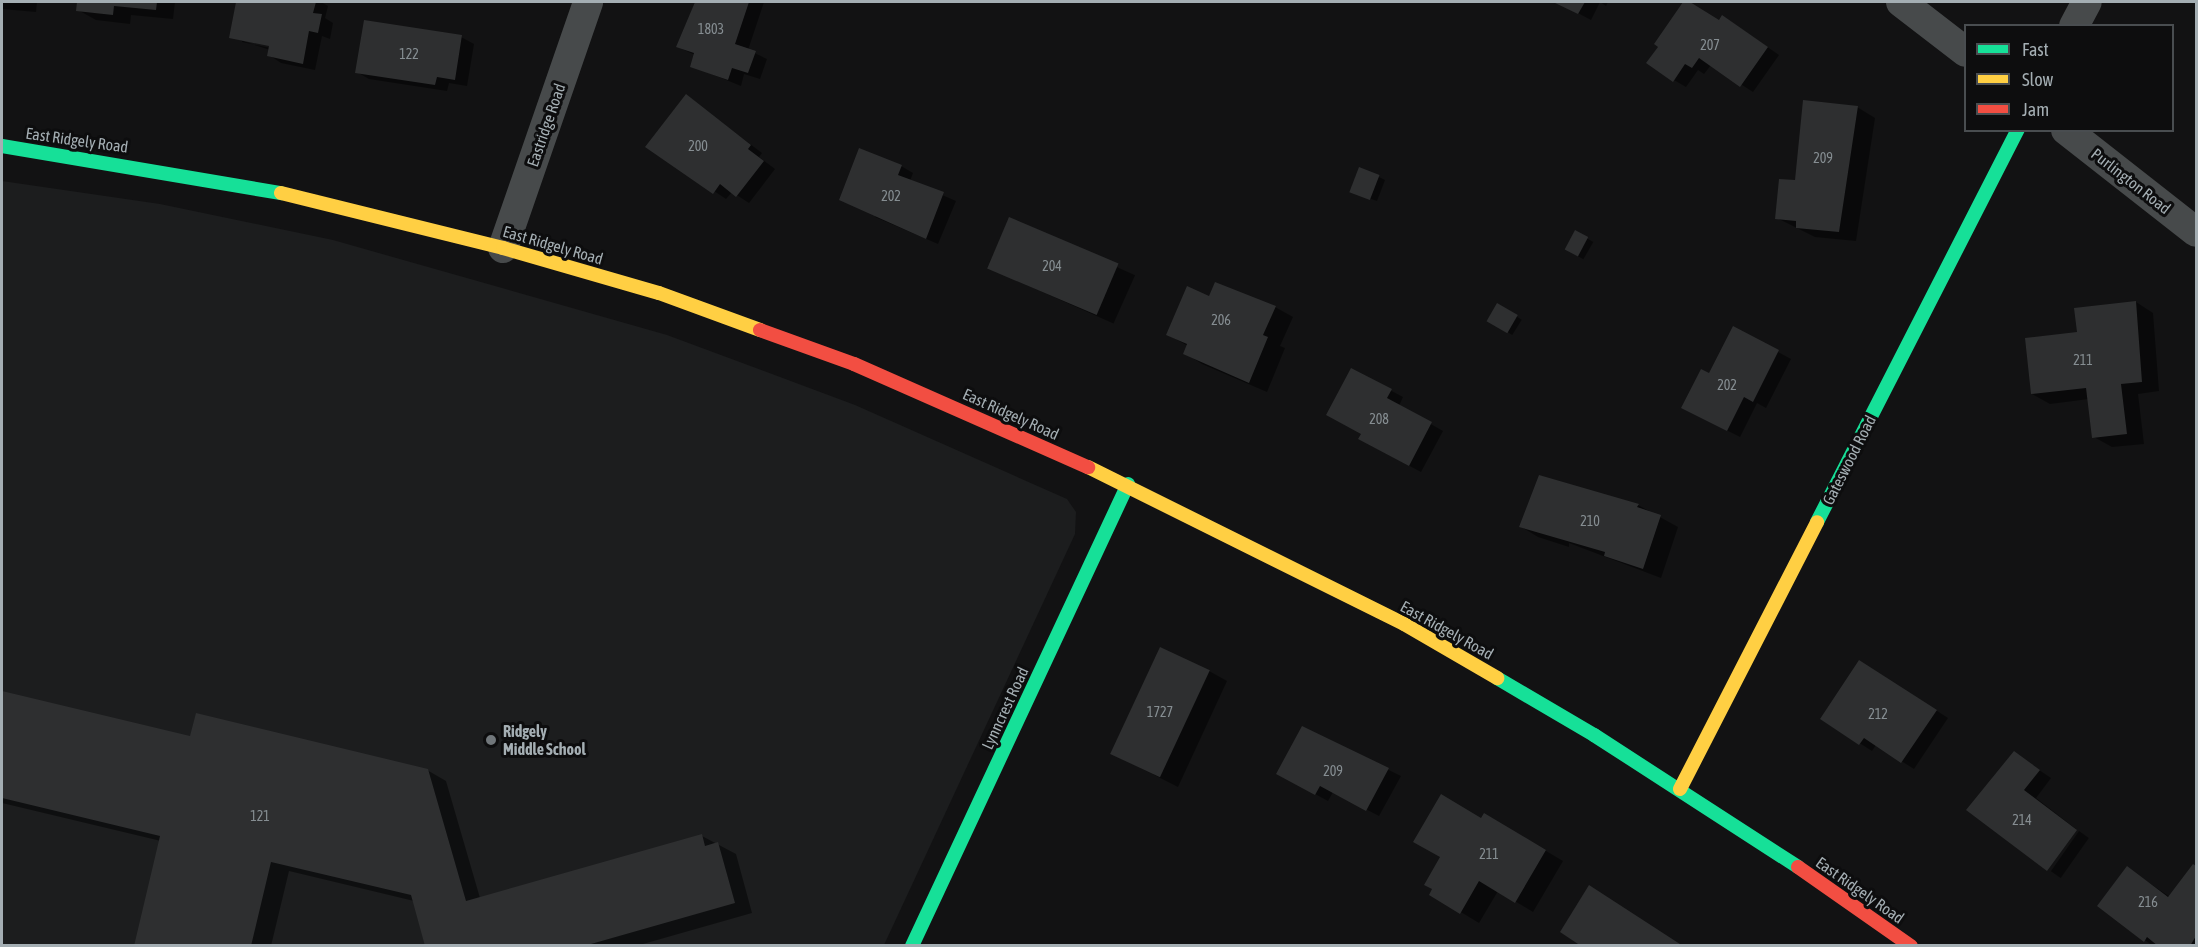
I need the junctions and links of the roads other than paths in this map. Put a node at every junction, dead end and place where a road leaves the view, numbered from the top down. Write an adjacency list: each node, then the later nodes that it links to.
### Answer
1 (588, 2): 10 (street, Eastridge Road)
2 (1901, 2): 5 (street)
3 (2087, 2): 4 (street)
4 (2075, 24)
5 (1964, 51)
6 (2017, 132): 12 (street, Gateswood Road)
7 (2069, 132): 9 (street, Purlington Road)
8 (2, 146): 10 (street, East Ridgely Road)
9 (2196, 232)
10 (503, 248): 11 (street, East Ridgely Road)
11 (1128, 484): 12 (street, East Ridgely Road); 13 (street, Lynncrest Road)
12 (1680, 789): 14 (street, East Ridgely Road)
13 (912, 945)
14 (1911, 945)

